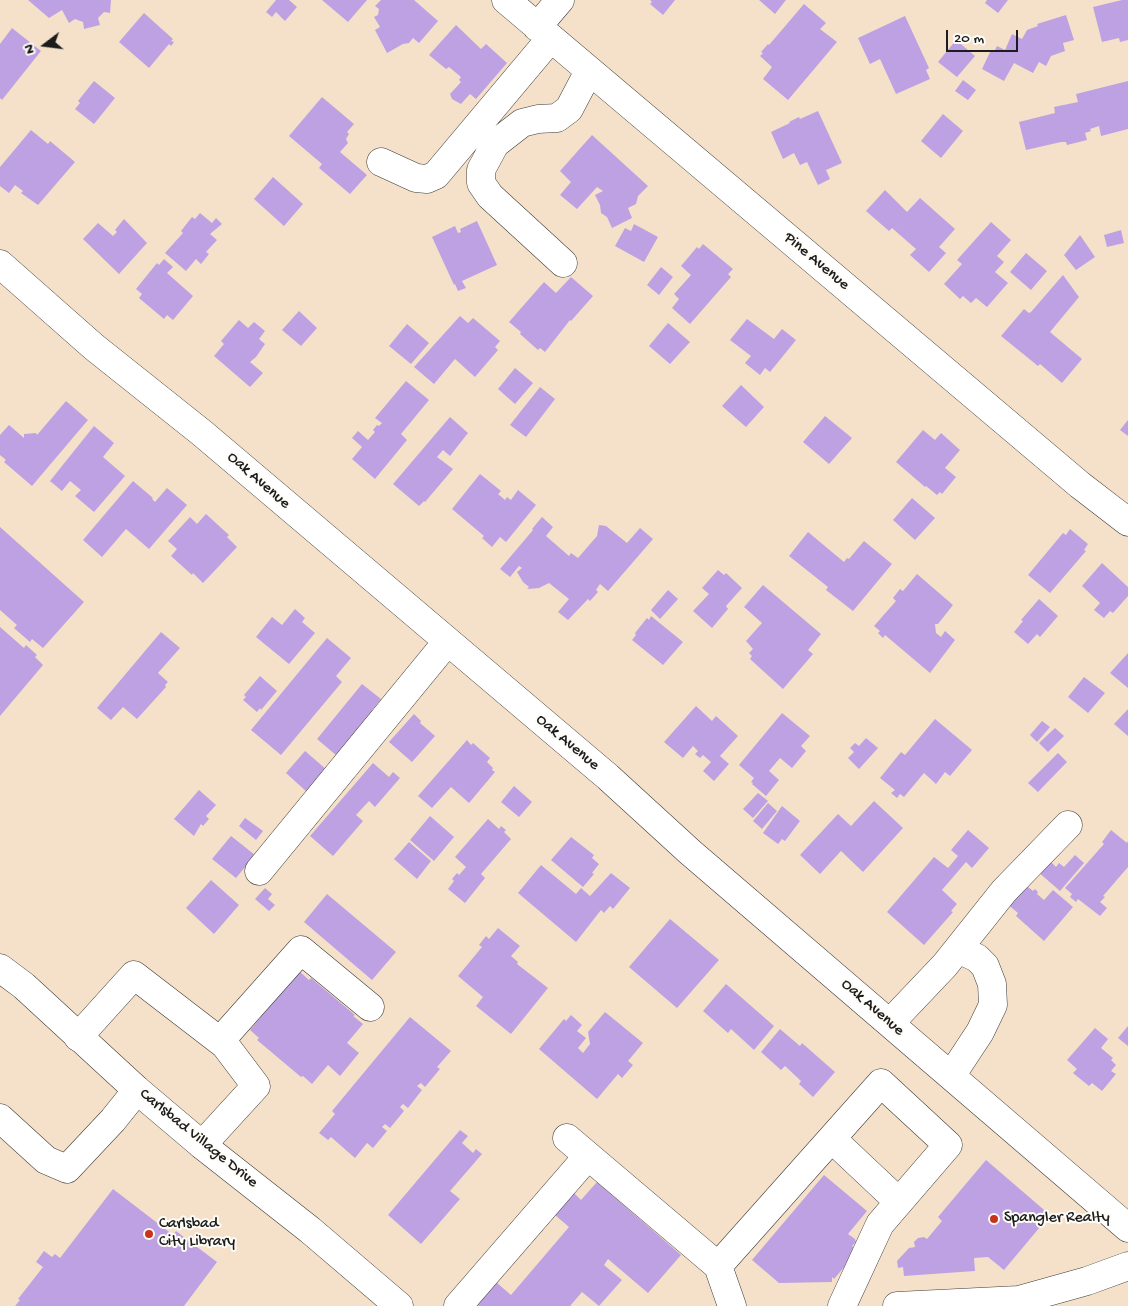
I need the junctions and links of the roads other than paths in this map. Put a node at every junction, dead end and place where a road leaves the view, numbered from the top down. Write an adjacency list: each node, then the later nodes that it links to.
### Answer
1 (506, 0): 3 (street, Pine Avenue)
2 (560, 0): 3 (street)
3 (544, 32): 4 (street, Pine Avenue); 5 (street)
4 (589, 71): 6 (street); 8 (street, Pine Avenue)
5 (381, 162)
6 (564, 263)
7 (0, 264): 9 (street, Oak Avenue)
8 (1128, 522)
9 (447, 642): 11 (street); 15 (street, Oak Avenue)
10 (1068, 825): 12 (street)
11 (259, 871)
12 (958, 949): 15 (street); 18 (street)
13 (0, 968): 16 (street, Carlsbad Village Drive)
14 (370, 1007): 17 (street)
15 (890, 1023): 18 (street, Oak Avenue)
16 (78, 1036): 17 (street); 19 (street, Carlsbad Village Drive)
17 (220, 1041): 23 (street)
18 (951, 1076): 26 (street, Oak Avenue)
19 (137, 1090): 20 (street); 23 (street, Carlsbad Village Drive)
20 (0, 1118)
21 (567, 1138): 24 (street)
22 (832, 1139): 25 (street); 25 (street); 27 (street)
23 (202, 1145): 29 (street, Carlsbad Village Drive)
24 (588, 1156): 27 (street); 30 (street)
25 (900, 1202): 32 (street)
26 (1128, 1228)
27 (718, 1266): 31 (street)
28 (1128, 1266): 33 (street)
29 (400, 1306)
30 (458, 1306)
31 (732, 1306)
32 (842, 1306)
33 (897, 1306)

